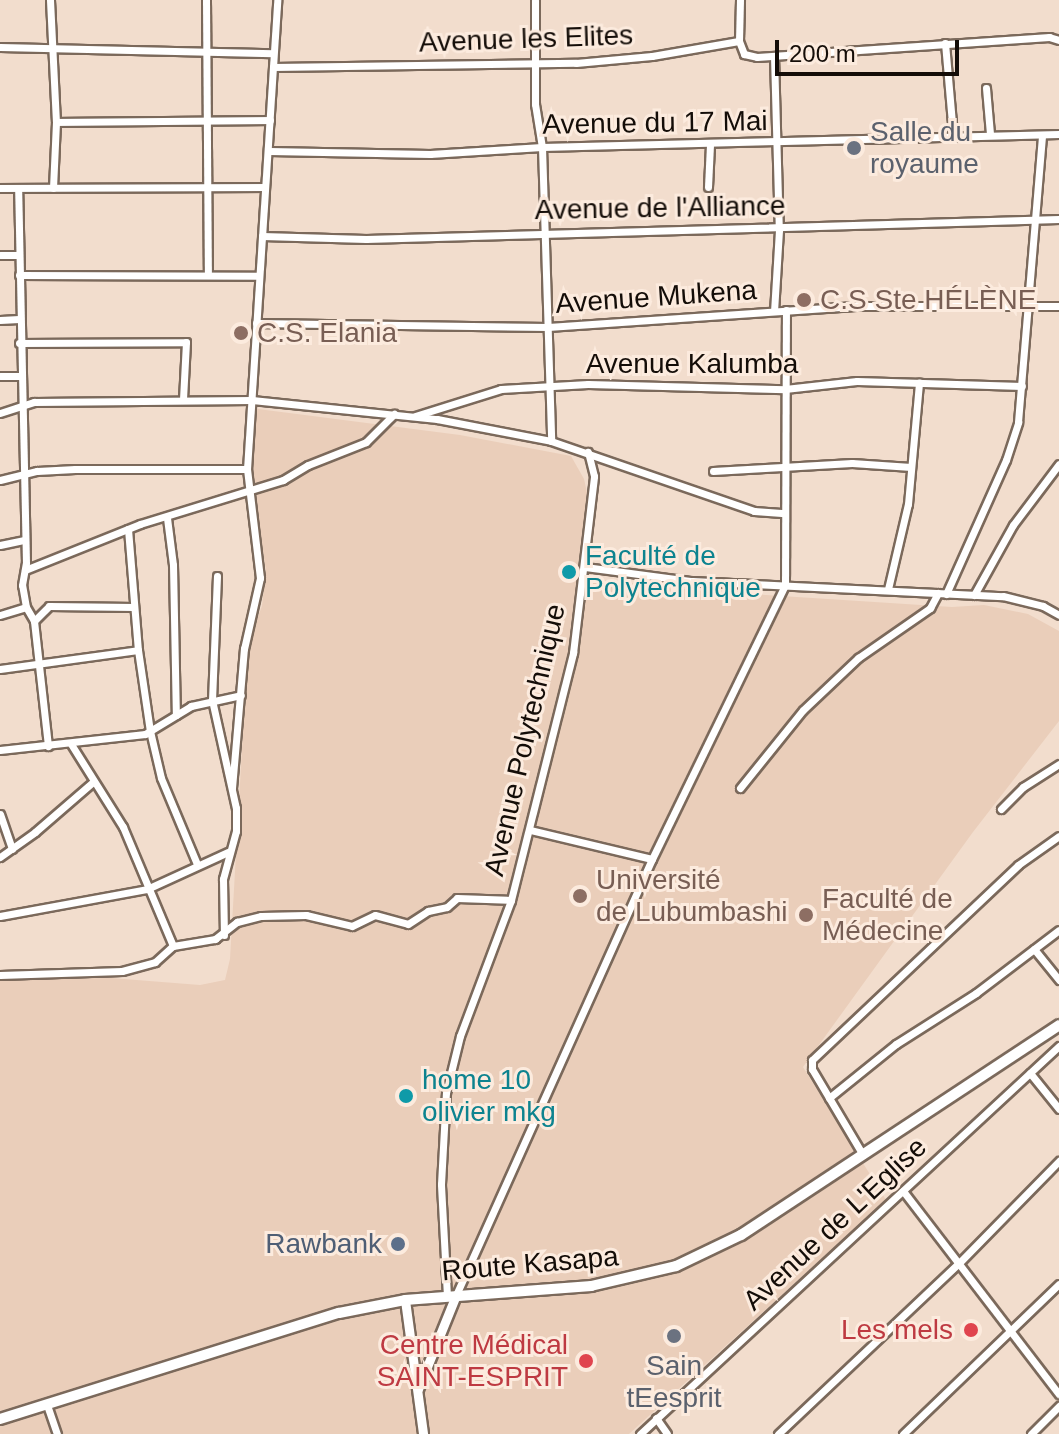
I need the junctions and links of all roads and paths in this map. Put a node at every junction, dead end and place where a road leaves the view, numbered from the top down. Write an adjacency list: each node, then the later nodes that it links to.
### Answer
1 (50, 0): 10 (street)
2 (206, 0): 11 (street)
3 (277, 0): 12 (street)
4 (535, 0): 14 (street)
5 (740, 0): 7 (street)
6 (1059, 40): 8 (street)
7 (739, 41): 13 (street); 14 (street, Avenue les Elites)
8 (945, 43): 13 (street); 20 (street)
9 (0, 47): 10 (street)
10 (52, 51): 11 (street); 19 (street)
11 (207, 52): 12 (street); 18 (street)
12 (273, 53): 15 (street)
13 (774, 56): 24 (street)
14 (535, 62): 15 (street, Avenue les Elites); 26 (street)
15 (273, 67): 17 (street)
16 (986, 88): 21 (street)
17 (270, 120): 18 (street); 27 (street)
18 (209, 121): 19 (street); 28 (street)
19 (56, 122): 33 (street)
20 (953, 134): 21 (street, Avenue du 17 Mai); 24 (street, Avenue du 17 Mai)
21 (990, 134): 22 (street, Avenue du 17 Mai)
22 (1042, 135): 23 (street, Avenue du 17 Mai); 34 (street)
23 (1058, 136)
24 (775, 143): 25 (street, Avenue du 17 Mai); 36 (street)
25 (710, 144): 26 (street, Avenue du 17 Mai); 30 (street)
26 (542, 147): 27 (street, Avenue du 17 Mai); 37 (street)
27 (269, 151): 29 (street)
28 (208, 187): 29 (street); 33 (street); 42 (street)
29 (265, 187): 38 (street)
30 (708, 187)
31 (0, 188): 32 (street)
32 (18, 188): 33 (street); 40 (street)
33 (53, 188)
34 (1037, 219): 35 (street, Avenue de l'Alliance); 36 (street, Avenue de l'Alliance); 45 (street)
35 (1059, 219)
36 (779, 230): 37 (street, Avenue de l'Alliance); 47 (street)
37 (544, 232): 38 (street, Avenue de l'Alliance); 51 (street)
38 (262, 236): 43 (street)
39 (0, 255): 40 (street)
40 (18, 255): 41 (street)
41 (19, 275): 42 (street); 48 (street)
42 (208, 275): 43 (street)
43 (259, 276): 50 (street)
44 (1059, 306): 45 (street, Avenue Mukena)
45 (1029, 307): 46 (street, Avenue Mukena); 56 (street)
46 (786, 310): 47 (street, Avenue Mukena); 58 (street)
47 (774, 311): 51 (street, Avenue Mukena)
48 (19, 319): 49 (street); 52 (street)
49 (0, 320)
50 (256, 323): 51 (street, Avenue Mukena); 60 (street)
51 (548, 327): 57 (street)
52 (19, 343): 54 (street); 59 (street)
53 (0, 376): 54 (street)
54 (20, 376): 61 (street)
55 (919, 382): 56 (street, Avenue Kalumba); 58 (street, Avenue Kalumba); 68 (street)
56 (1022, 386): 85 (street)
57 (549, 389): 58 (street, Avenue Kalumba); 64 (street, Avenue Kalumba); 65 (street)
58 (785, 389): 70 (street)
59 (183, 399): 60 (street); 61 (street)
60 (252, 400): 63 (street); 69 (street)
61 (20, 406): 62 (street); 72 (street)
62 (0, 413)
63 (394, 414): 64 (street); 74 (street)
64 (415, 416): 65 (street)
65 (551, 441): 66 (street)
66 (588, 452): 75 (street); 80 (street, Avenue Polytechnique)
67 (1059, 464): 86 (street)
68 (911, 467): 70 (street); 84 (street)
69 (247, 469): 72 (street); 74 (street)
70 (787, 469): 71 (street); 75 (street)
71 (713, 471)
72 (22, 477): 73 (street); 78 (street)
73 (0, 480)
74 (248, 493): 76 (street); 95 (street)
75 (785, 513): 83 (street)
76 (167, 518): 77 (street); 97 (street)
77 (128, 529): 81 (street); 88 (street)
78 (24, 540): 79 (street); 81 (street)
79 (0, 545)
80 (585, 567): 83 (street); 108 (street, Avenue Polytechnique)
81 (25, 570): 87 (street)
82 (217, 576): 96 (street)
83 (785, 585): 84 (street); 113 (street)
84 (888, 589): 85 (street)
85 (942, 593): 86 (street); 105 (street)
86 (974, 595): 90 (street)
87 (26, 607): 89 (street); 91 (street)
88 (134, 607): 91 (street); 92 (street)
89 (0, 615)
90 (1059, 615)
91 (34, 621): 93 (street)
92 (138, 650): 93 (street); 98 (street)
93 (39, 663): 94 (street); 100 (street)
94 (0, 669)
95 (241, 695): 96 (street); 104 (street)
96 (212, 700): 97 (street); 104 (street)
97 (176, 715): 98 (street)
98 (150, 731): 99 (street); 114 (street)
99 (71, 744): 100 (street); 103 (street)
100 (48, 746): 101 (street)
101 (0, 750)
102 (1059, 764): 106 (street)
103 (93, 782): 110 (street); 115 (street)
104 (232, 788): 111 (street)
105 (740, 788)
106 (1001, 809)
107 (0, 814): 110 (street)
108 (530, 830): 113 (street); 116 (street, Avenue Polytechnique)
109 (1059, 836): 127 (street)
110 (12, 849): 112 (street)
111 (228, 852): 114 (street); 119 (street)
112 (0, 857)
113 (652, 859): 134 (street)
114 (197, 864): 115 (street)
115 (147, 889): 117 (street); 120 (street)
116 (511, 900): 119 (street); 134 (street, Avenue Polytechnique)
117 (0, 916)
118 (1059, 930): 121 (street)
119 (224, 935): 120 (street)
120 (173, 946): 122 (street)
121 (1034, 949): 123 (street); 127 (street)
122 (0, 975)
123 (1059, 980)
124 (1059, 1025): 129 (main road, Route Kasapa)
125 (1059, 1046): 126 (street, Avenue de L'Eglise)
126 (1030, 1073): 128 (street); 131 (street, Avenue de L'Eglise)
127 (829, 1098): 129 (street)
128 (1059, 1109)
129 (863, 1155): 134 (main road, Route Kasapa)
130 (1059, 1161): 132 (street)
131 (903, 1191): 132 (street); 141 (street, Avenue de L'Eglise)
132 (959, 1263): 136 (street); 147 (street)
133 (1059, 1284): 136 (street)
134 (451, 1295): 135 (main road, Route Kasapa); 137 (street)
135 (405, 1300): 137 (street); 139 (main road, Route Kasapa)
136 (1010, 1331): 138 (street); 148 (street)
137 (417, 1392): 144 (street)
138 (1059, 1394)
139 (47, 1405): 142 (main road, Route Kasapa); 143 (street)
140 (1059, 1406): 149 (street)
141 (656, 1418): 145 (street, Avenue de L'Eglise); 146 (street)
142 (0, 1419)
143 (57, 1434)
144 (423, 1434)
145 (640, 1434)
146 (667, 1434)
147 (778, 1434)
148 (903, 1434)
149 (1031, 1434)

